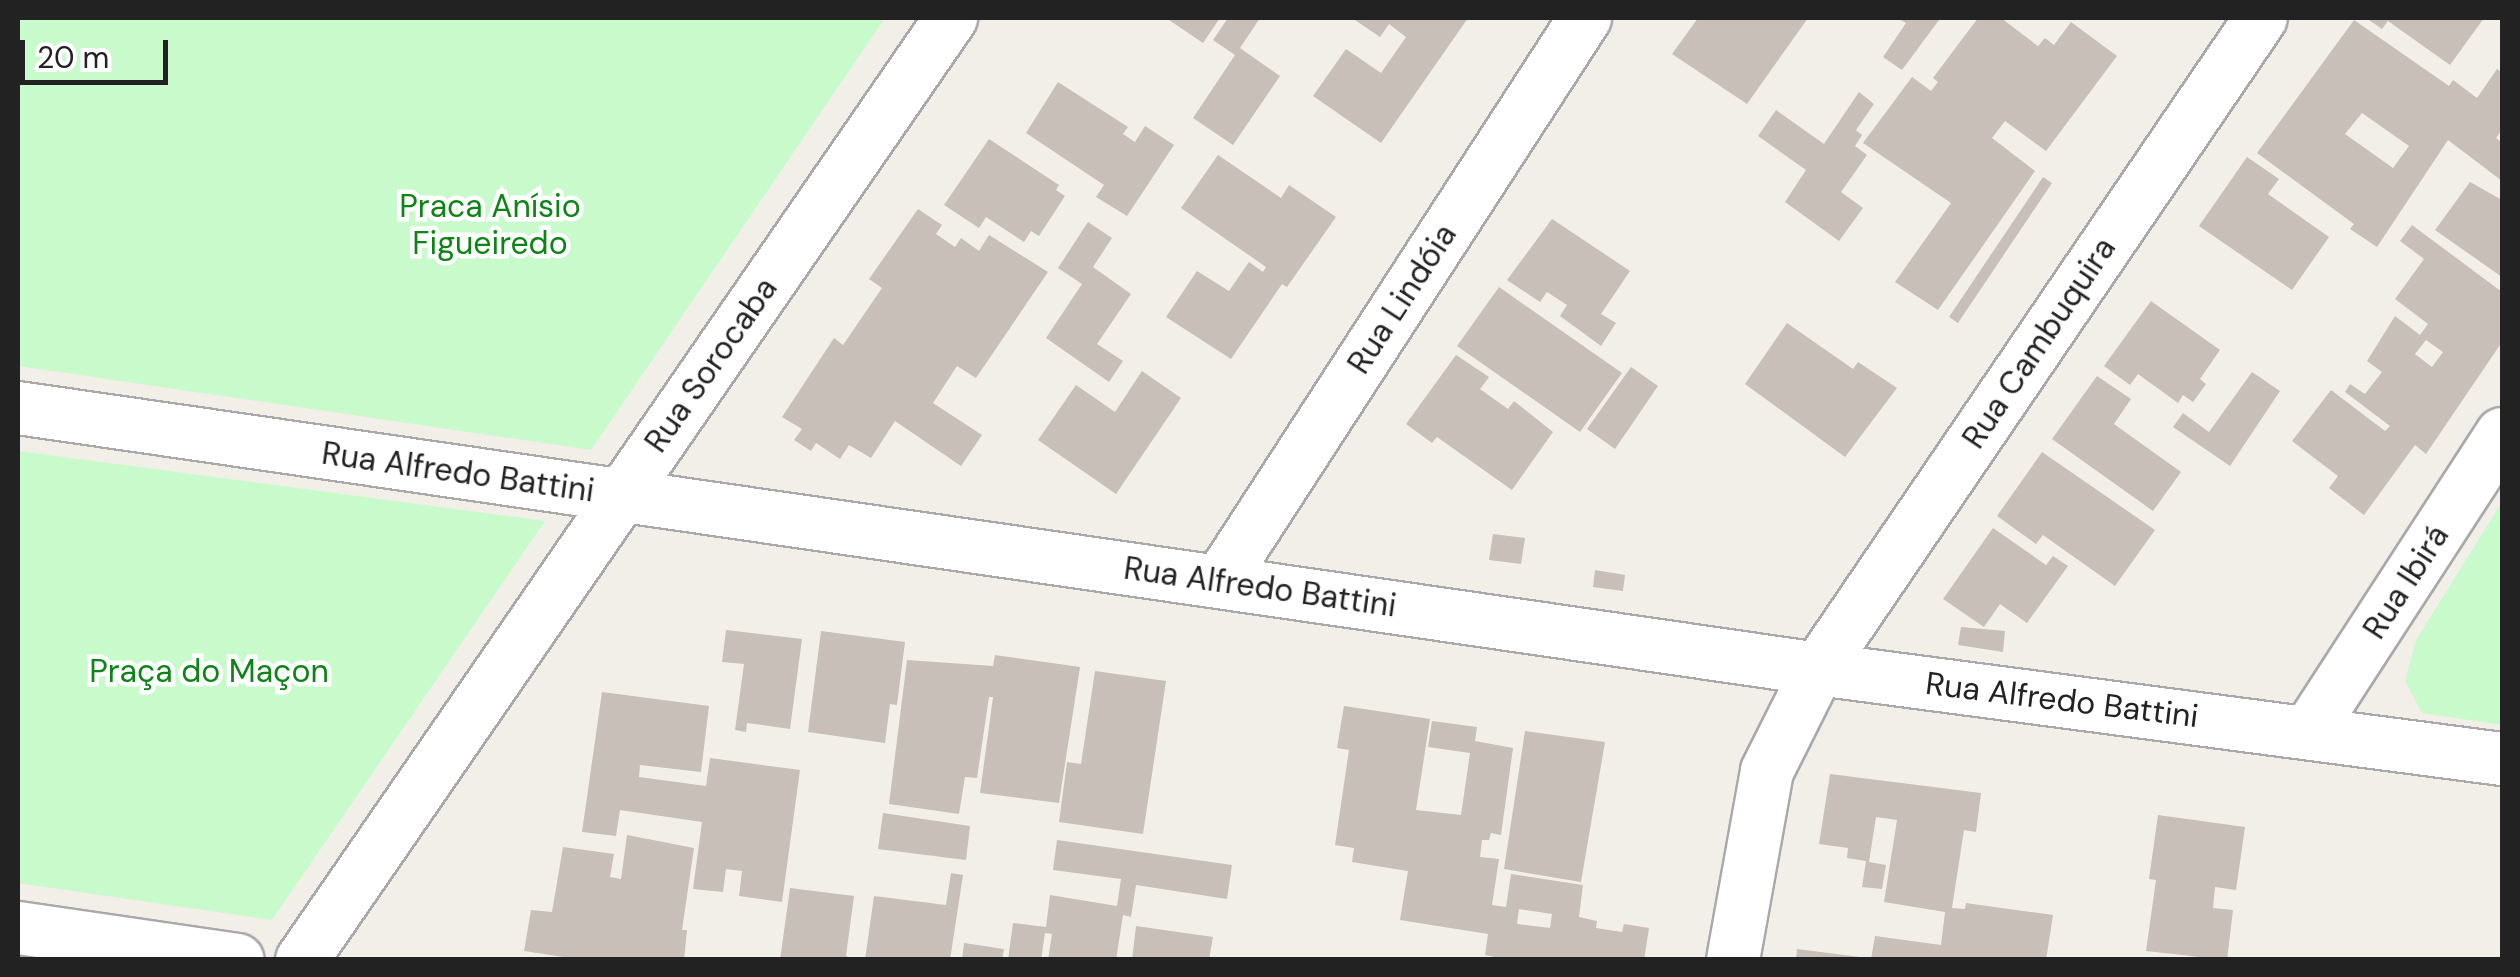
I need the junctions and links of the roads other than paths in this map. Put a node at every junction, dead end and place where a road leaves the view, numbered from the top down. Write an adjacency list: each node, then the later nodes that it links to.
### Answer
1 (951, 18): 6 (street, Rua Sorocaba)
2 (1585, 18): 7 (street, Rua Lindóia)
3 (2261, 18): 8 (street, Rua Cambuquira)
4 (18, 408): 6 (street, Rua Alfredo Battini)
5 (2502, 434): 9 (street, Rua Ibirá)
6 (621, 495): 7 (street, Rua Alfredo Battini); 13 (street, Rua Sorocaba)
7 (1220, 581): 8 (street, Rua Alfredo Battini)
8 (1818, 669): 9 (street, Rua Alfredo Battini); 14 (street, Rua Cambuquira)
9 (2309, 731): 10 (street, Rua Alfredo Battini)
10 (2502, 760)
11 (18, 928): 12 (street)
12 (238, 960)
13 (302, 960)
14 (1734, 960)

